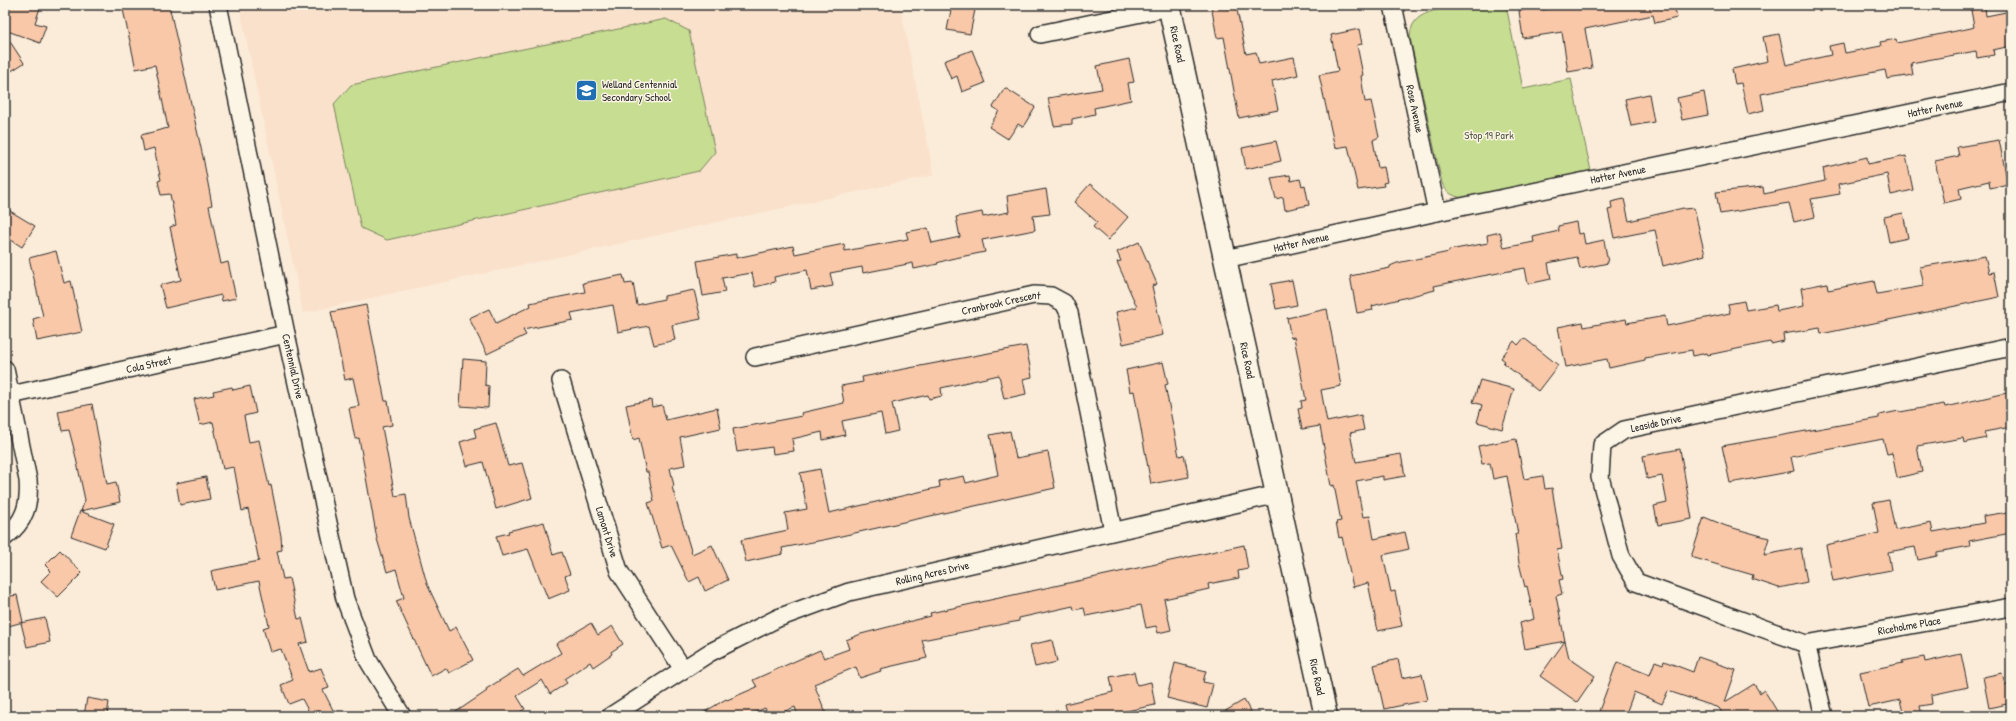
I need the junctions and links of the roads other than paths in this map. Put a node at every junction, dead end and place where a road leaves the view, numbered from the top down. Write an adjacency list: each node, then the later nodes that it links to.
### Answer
1 (218, 5): 8 (street, Centennial Drive)
2 (1170, 6): 4 (street); 7 (main road, Rice Road)
3 (1396, 6): 6 (street, Rose Avenue)
4 (1040, 34)
5 (2011, 92): 6 (street, Hatter Avenue)
6 (1437, 212): 7 (street, Hatter Avenue)
7 (1225, 259): 14 (main road, Rice Road)
8 (286, 334): 13 (street, Cola Street); 20 (street, Centennial Drive)
9 (2011, 346): 18 (street, Leaside Drive)
10 (755, 357): 15 (street, Cranbrook Crescent)
11 (5, 369): 13 (street)
12 (561, 381): 19 (street, Lamont Drive)
13 (11, 395): 16 (street)
14 (1278, 494): 15 (street, Rolling Acres Drive); 22 (main road, Rice Road)
15 (1113, 531): 19 (street, Rolling Acres Drive)
16 (5, 537)
17 (2011, 607): 18 (street, Riceholme Place)
18 (1806, 644): 23 (street)
19 (684, 669): 21 (street, Rolling Acres Drive)
20 (402, 716)
21 (611, 716)
22 (1326, 716)
23 (1824, 716)

